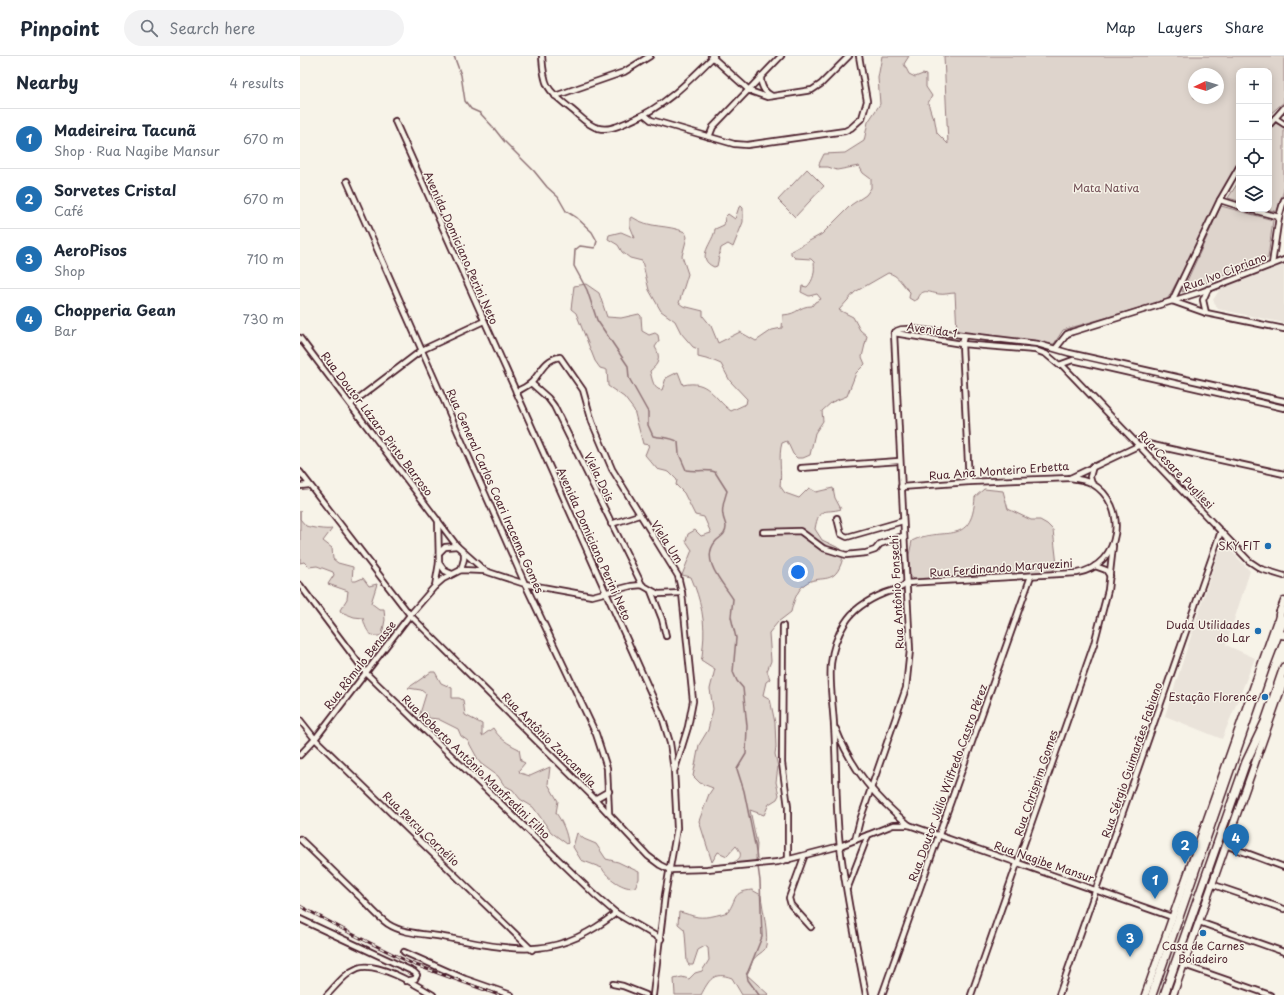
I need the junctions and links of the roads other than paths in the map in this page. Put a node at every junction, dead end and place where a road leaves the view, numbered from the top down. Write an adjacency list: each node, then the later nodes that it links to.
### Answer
1 (542, 56): 9 (street)
2 (650, 56): 9 (street)
3 (713, 56): 8 (street); 12 (street)
4 (781, 56): 7 (street)
5 (849, 56): 10 (street)
6 (859, 56): 17 (street)
7 (761, 76): 8 (street); 10 (street)
8 (748, 89): 10 (street); 17 (street)
9 (555, 96): 12 (street)
10 (772, 96)
11 (1284, 108): 13 (street)
12 (645, 115): 17 (street)
13 (1274, 118): 15 (street); 16 (street)
14 (394, 121): 30 (street, Avenida Domiciano Perini Neto)
15 (1272, 121)
16 (1284, 124)
17 (709, 137)
18 (1236, 172): 20 (street)
19 (347, 181): 37 (street, Rua General Carlos Coari Iracema Gomes)
20 (1220, 200): 22 (street); 28 (street)
21 (1284, 200): 24 (street)
22 (1236, 205)
23 (1260, 212): 24 (street)
24 (1279, 217): 26 (street)
25 (1284, 260): 26 (street, Rua Ivo Cipriano)
26 (1272, 264): 27 (street, Rua Ivo Cipriano)
27 (1209, 288): 28 (street, Rua Ivo Cipriano); 29 (street)
28 (1172, 301): 29 (street); 36 (street, Rua Ivo Cipriano)
29 (1206, 312): 31 (street)
30 (484, 321): 37 (street); 41 (street, Avenida Domiciano Perini Neto)
31 (1284, 329)
32 (894, 333): 33 (street, Avenida 1); 35 (street, Avenida 1); 46 (street, Rua Antônio Fonsechi)
33 (964, 336): 35 (street); 36 (street, Avenida 1)
34 (300, 338): 43 (street, Rua Doutor Lázaro Pinto Barroso)
35 (962, 344): 39 (street, Avenida 1); 52 (street)
36 (1056, 348): 38 (street, Avenida 1)
37 (422, 350): 43 (street); 78 (street, Rua General Carlos Coari Iracema Gomes)
38 (1065, 352): 39 (street); 42 (street, Avenida 1)
39 (1064, 364): 44 (street); 45 (street, Rua Cesare Pugliesi)
40 (531, 383): 41 (street); 57 (street, Viela Um); 61 (street, Viela Dois)
41 (516, 392): 84 (street, Avenida Domiciano Perini Neto)
42 (1284, 401)
43 (351, 404): 59 (street, Rua Doutor Lázaro Pinto Barroso)
44 (1284, 408)
45 (1140, 445): 47 (street, Rua Ana Monteiro Erbetta); 50 (street); 62 (street, Rua Cesare Pugliesi)
46 (899, 461): 48 (street); 56 (street, Rua Antônio Fonsechi)
47 (1093, 466): 51 (street, Rua Ana Monteiro Erbetta); 53 (street)
48 (800, 468)
49 (300, 472): 54 (street, Rua Antônio Zancanella)
50 (1284, 474)
51 (1070, 478): 52 (street, Rua Ana Monteiro Erbetta); 53 (street, Rua Chrispim Gomes)
52 (968, 482): 56 (street, Rua Ana Monteiro Erbetta)
53 (1092, 484): 65 (street, Rua Chrispim Gomes)
54 (309, 485): 55 (street); 87 (street, Rua Antônio Zancanella)
55 (300, 486)
56 (901, 487): 60 (street, Rua Antônio Fonsechi)
57 (639, 515): 61 (street); 83 (street, Viela Um)
58 (837, 518): 60 (street)
59 (438, 520): 66 (street, Rua Doutor Lázaro Pinto Barroso); 67 (street)
60 (903, 521): 64 (street, Rua Antônio Fonsechi)
61 (611, 524): 80 (street, Viela Dois)
62 (1221, 531): 76 (street, Rua Cesare Pugliesi); 118 (street, Rua Sérgio Guimarães Fabiano)
63 (763, 532): 64 (street)
64 (903, 536): 77 (street, Rua Antônio Fonsechi)
65 (1113, 545): 70 (street, Rua Chrispim Gomes); 75 (street, Rua Chrispim Gomes)
66 (457, 546): 67 (street); 68 (street, Rua Doutor Lázaro Pinto Barroso)
67 (439, 553): 69 (street)
68 (464, 553): 71 (street); 72 (street, Rua Doutor Lázaro Pinto Barroso)
69 (439, 563): 73 (street); 81 (street)
70 (1095, 566): 74 (street, Rua Ferdinando Marquezini); 75 (street)
71 (461, 570): 72 (street, Rua Doutor Lázaro Pinto Barroso); 73 (street, Rua Doutor Lázaro Pinto Barroso)
72 (485, 571): 78 (street, Rua Doutor Lázaro Pinto Barroso)
73 (452, 574): 81 (street, Rua Rômulo Benasse)
74 (1031, 576): 77 (street, Rua Ferdinando Marquezini); 106 (street, Rua Doutor Júlio Wilfredo Castro Pérez)
75 (1110, 576): 113 (street, Rua Chrispim Gomes)
76 (1284, 576)
77 (906, 583): 96 (street); 100 (street, Rua Antônio Fonsechi)
78 (525, 584): 84 (street, Rua Doutor Lázaro Pinto Barroso); 101 (street, Rua General Carlos Coari Iracema Gomes)
79 (300, 585): 93 (street, Rua Roberto Antônio Manfredini Filho)
80 (642, 585): 82 (street); 84 (street, Rua Doutor Lázaro Pinto Barroso)
81 (435, 586): 87 (street, Rua Rômulo Benasse)
82 (650, 591): 83 (street); 91 (street)
83 (682, 592): 99 (street, Viela Um)
84 (607, 593): 99 (street, Avenida Domiciano Perini Neto)
85 (1284, 600): 86 (street)
86 (1281, 610): 90 (main road); 121 (street)
87 (410, 615): 93 (street, Rua Rômulo Benasse); 102 (street, Rua Antônio Zancanella)
88 (1284, 619): 90 (main road)
89 (783, 626): 112 (street)
90 (1281, 634): 142 (main road)
91 (666, 636)
92 (1284, 667): 143 (main road)
93 (366, 673): 97 (street, Rua Rômulo Benasse); 120 (street, Rua Roberto Antônio Manfredini Filho)
94 (1284, 681): 109 (street)
95 (300, 720): 97 (street, Rua Percy Cornélio)
96 (834, 725): 100 (street, Rua Nagibe Mansur); 110 (street)
97 (315, 739): 98 (street, Rua Rômulo Benasse); 126 (street, Rua Percy Cornélio)
98 (300, 755)
99 (674, 770): 115 (street, Avenida Domiciano Perini Neto)
100 (871, 789): 104 (street, Rua Nagibe Mansur); 108 (street, Rua Antônio Fonsechi)
101 (609, 791): 102 (street); 103 (street, Rua General Carlos Coari Iracema Gomes)
102 (595, 799): 103 (street, Rua Antônio Zancanella)
103 (609, 813): 115 (street, Rua Antônio Zancanella)
104 (909, 825): 105 (street, Rua Nagibe Mansur); 106 (street, Rua Nagibe Mansur)
105 (868, 834): 108 (street, Rua Nagibe Mansur); 117 (street)
106 (939, 836): 113 (street, Rua Nagibe Mansur); 138 (street, Rua Doutor Júlio Wilfredo Castro Pérez)
107 (300, 839): 126 (street)
108 (855, 840): 110 (street, Rua Nagibe Mansur)
109 (1225, 845): 114 (street); 116 (street)
110 (840, 846): 111 (street); 117 (street)
111 (804, 856): 112 (street); 124 (street)
112 (788, 860): 115 (street)
113 (1018, 862): 118 (street, Rua Nagibe Mansur); 139 (street, Rua Chrispim Gomes)
114 (1284, 867)
115 (670, 870): 125 (street, Avenida Domiciano Perini Neto)
116 (1211, 884): 119 (street); 123 (street)
117 (847, 889): 137 (street)
118 (1096, 889): 121 (street, Rua Nagibe Mansur); 140 (street, Rua Sérgio Guimarães Fabiano)
119 (1284, 909)
120 (616, 912): 125 (street, Rua Roberto Antônio Manfredini Filho); 126 (street)
121 (1172, 917): 141 (street)
122 (300, 919): 130 (street)
123 (1199, 922): 128 (street); 129 (street)
124 (811, 927)
125 (661, 939): 136 (street, Avenida Domiciano Perini Neto)
126 (532, 950)
127 (404, 952): 134 (street)
128 (1284, 952)
129 (1184, 965): 144 (street); 145 (street)
130 (406, 981): 132 (street); 133 (street)
131 (613, 984): 135 (street)
132 (327, 995)
133 (433, 995)
134 (511, 995)
135 (646, 995)
136 (653, 995)
137 (866, 995)
138 (882, 995)
139 (971, 995)
140 (1059, 995)
141 (1146, 995)
142 (1152, 995)
143 (1164, 995)
144 (1173, 995)
145 (1270, 995)

